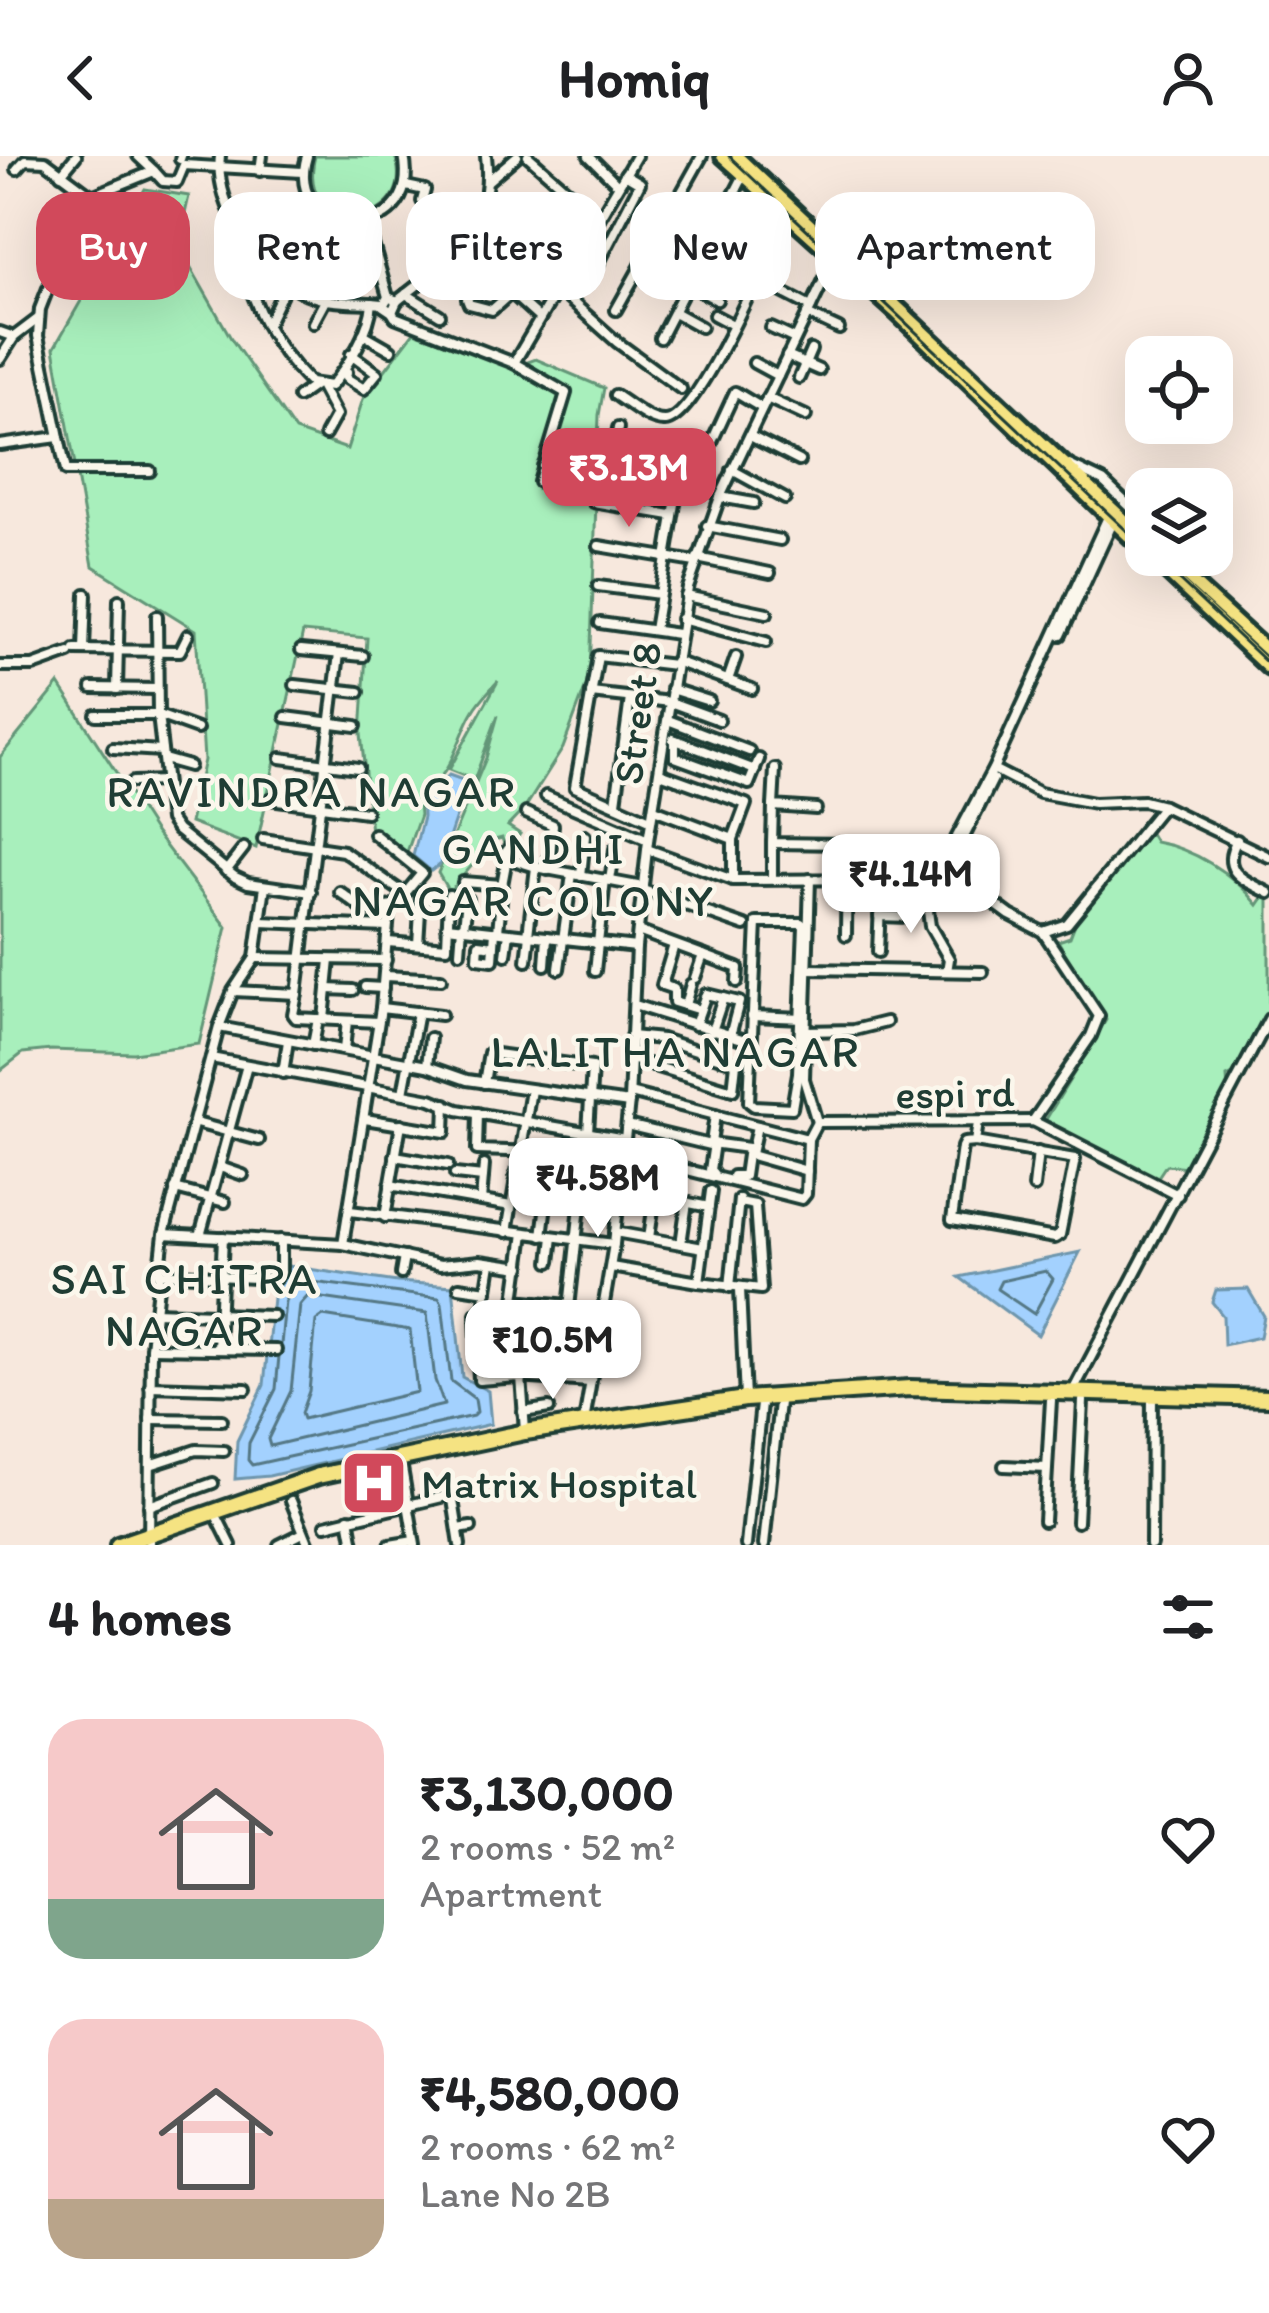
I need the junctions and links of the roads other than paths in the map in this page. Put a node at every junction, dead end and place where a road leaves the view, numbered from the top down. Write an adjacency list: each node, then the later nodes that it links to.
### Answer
1 (76, 156): 21 (street)
2 (138, 156): 18 (street)
3 (220, 156): 17 (street)
4 (262, 156): 19 (street)
5 (307, 156): 20 (street)
6 (404, 156): 26 (street)
7 (487, 156): 24 (street)
8 (517, 156): 24 (street)
9 (529, 156): 33 (street)
10 (589, 156): 25 (street)
11 (636, 156): 22 (street)
12 (701, 156): 60 (street)
13 (722, 156): 23 (main road)
14 (737, 156): 97 (main road)
15 (181, 159): 17 (street); 18 (street)
16 (17, 169): 21 (street)
17 (218, 169): 19 (street); 29 (street)
18 (154, 171): 28 (street)
19 (260, 171): 20 (street)
20 (302, 172): 30 (street)
21 (61, 174): 27 (street)
22 (625, 174): 25 (street); 40 (street)
23 (744, 175): 34 (street); 35 (main road)
24 (489, 180): 32 (street)
25 (618, 185): 36 (street)
26 (406, 186): 31 (street); 37 (street)
27 (86, 192)
28 (102, 192)
29 (226, 192)
30 (307, 192)
31 (424, 192)
32 (486, 192)
33 (567, 192)
34 (735, 192)
35 (762, 192)
36 (606, 206)
37 (382, 216)
38 (791, 218): 39 (main road)
39 (815, 239)
40 (606, 249)
41 (382, 288): 59 (street)
42 (406, 294): 59 (street)
43 (815, 298): 61 (street, Street 8)
44 (791, 299): 61 (street)
45 (46, 300): 65 (street)
46 (254, 300): 69 (street)
47 (279, 300): 69 (street)
48 (325, 300): 67 (street)
49 (330, 300): 59 (street)
50 (416, 300): 63 (street)
51 (468, 300): 52 (street)
52 (503, 300)
53 (519, 300): 66 (street)
54 (552, 300): 66 (street)
55 (568, 300): 92 (street)
56 (680, 300): 62 (street)
57 (745, 300): 68 (street)
58 (882, 300): 97 (main road)
59 (385, 301): 76 (street); 85 (street)
60 (616, 310)
61 (809, 310): 73 (street); 79 (street, Street 8)
62 (674, 312): 70 (street); 71 (street)
63 (440, 315)
64 (714, 315): 68 (street)
65 (39, 318): 77 (street); 101 (street)
66 (539, 318): 85 (street)
67 (313, 322)
68 (733, 325): 93 (street)
69 (267, 326): 91 (street)
70 (667, 327): 75 (street); 78 (street)
71 (700, 327)
72 (771, 328): 79 (street)
73 (839, 328)
74 (0, 332): 77 (street)
75 (676, 333)
76 (363, 334): 80 (street); 82 (street)
77 (14, 337): 84 (street)
78 (660, 338)
79 (795, 339): 83 (street, Street 8)
80 (391, 350)
81 (811, 350): 86 (street)
82 (354, 356): 82 (street); 91 (street)
83 (787, 356): 86 (street); 89 (street, Street 8)
84 (0, 359)
85 (514, 363): 105 (street)
86 (805, 363): 88 (street); 90 (street)
87 (754, 364): 89 (street)
88 (819, 370)
89 (778, 376): 95 (street, Street 8)
90 (799, 378)
91 (318, 386): 94 (street); 99 (street)
92 (681, 389)
93 (615, 395)
94 (298, 397)
95 (765, 403): 96 (street); 100 (street, Street 8); 109 (street)
96 (806, 416)
97 (1012, 418): 104 (main road); 117 (main road)
98 (618, 428): 109 (street)
99 (325, 434)
100 (750, 436): 103 (street); 106 (street, Street 8)
101 (58, 437): 102 (street); 107 (street)
102 (0, 445)
103 (799, 461)
104 (1066, 463): 114 (street); 118 (main road)
105 (543, 466): 108 (street); 110 (street)
106 (732, 470): 111 (street, Street 8); 112 (street)
107 (150, 471)
108 (567, 474)
109 (680, 474): 116 (street)
110 (572, 496)
111 (720, 496): 115 (street); 119 (street, Street 8)
112 (784, 499)
113 (593, 502): 116 (street)
114 (1125, 502)
115 (754, 503)
116 (671, 515): 123 (street)
117 (1110, 519): 120 (main road); 173 (street)
118 (1125, 520)
119 (707, 526): 121 (street); 124 (street, Street 8)
120 (1125, 533)
121 (780, 540)
122 (598, 547): 123 (street)
123 (664, 557): 124 (street); 130 (street)
124 (696, 560): 125 (street); 131 (street, Street 8)
125 (770, 572)
126 (1170, 576): 151 (main road)
127 (1186, 576): 145 (main road)
128 (598, 586): 130 (street)
129 (86, 594): 144 (street)
130 (659, 594): 137 (street)
131 (686, 596): 133 (street); 135 (street, Street 8)
132 (119, 600): 141 (street)
133 (767, 613)
134 (157, 616): 142 (street)
135 (681, 619): 138 (street, Street 8); 140 (street)
136 (600, 623): 137 (street)
137 (654, 630): 138 (street)
138 (678, 634): 149 (street, Street 8)
139 (188, 635): 142 (street)
140 (766, 642)
141 (118, 650): 142 (street); 144 (street); 155 (street)
142 (157, 650): 156 (street)
143 (301, 650): 146 (street)
144 (76, 651): 150 (street)
145 (1269, 652)
146 (339, 654): 147 (street); 157 (street)
147 (363, 656)
148 (736, 657): 152 (street)
149 (675, 663): 152 (street); 158 (street, Street 8); 161 (street)
150 (0, 666)
151 (1269, 669)
152 (728, 680): 159 (street)
153 (295, 685): 157 (street)
154 (92, 688): 155 (street)
155 (117, 689): 156 (street)
156 (158, 689): 166 (street)
157 (335, 689): 160 (street); 170 (street)
158 (671, 689): 163 (street, Street 8); 164 (street)
159 (752, 689)
160 (359, 692)
161 (591, 693): 162 (street); 191 (street)
162 (630, 697): 163 (street); 191 (street)
163 (670, 701): 168 (street, Street 8); 169 (street)
164 (709, 701)
165 (96, 715): 166 (street)
166 (158, 715): 172 (street); 177 (street)
167 (286, 717): 170 (street)
168 (668, 720): 174 (street, Street 8); 176 (street)
169 (719, 720)
170 (331, 723): 171 (street); 180 (street)
171 (356, 726)
172 (196, 729)
173 (1012, 735): 185 (street); 213 (street)
174 (671, 738): 184 (street); 184 (street); 186 (street, Street 8)
175 (113, 748): 177 (street)
176 (749, 751)
177 (163, 755): 181 (street); 187 (street)
178 (281, 758): 180 (street)
179 (759, 759): 184 (street)
180 (326, 764): 182 (street); 192 (street)
181 (189, 766)
182 (358, 768)
183 (775, 769): 193 (street)
184 (755, 770)
185 (998, 771): 194 (street); 213 (street)
186 (660, 773): 195 (street, Street 8); 203 (street)
187 (165, 781): 188 (street); 216 (street)
188 (133, 782)
189 (546, 796): 207 (street)
190 (270, 799): 192 (street)
191 (616, 803): 199 (street)
192 (321, 806): 197 (street); 208 (street)
193 (773, 806): 196 (street); 205 (street)
194 (1163, 806): 204 (street); 247 (street)
195 (654, 809): 199 (street, Street 8); 203 (street)
196 (816, 809)
197 (365, 812)
198 (526, 813): 215 (street)
199 (651, 820): 207 (street, Street 8)
200 (374, 834): 230 (street)
201 (584, 836): 217 (street)
202 (262, 839): 208 (street)
203 (733, 839): 222 (street)
204 (1237, 840): 211 (street); 229 (street)
205 (772, 843): 218 (street); 223 (street)
206 (512, 844): 212 (street)
207 (648, 844): 222 (street); 226 (street, Street 8)
208 (316, 846): 227 (street); 230 (street)
209 (244, 848): 216 (street)
210 (615, 849): 221 (street)
211 (1269, 857)
212 (507, 858): 214 (street); 224 (street)
213 (944, 866): 233 (street); 247 (street)
214 (536, 867): 215 (street); 249 (street)
215 (548, 870): 217 (street)
216 (226, 871): 225 (street)
217 (576, 875): 221 (street); 252 (street)
218 (772, 877): 219 (street); 222 (street)
219 (810, 879): 223 (street); 273 (street)
220 (880, 879): 223 (street); 233 (street); 237 (street)
221 (608, 880): 226 (street); 254 (street)
222 (733, 880)
223 (848, 880): 250 (street)
224 (463, 881)
225 (265, 886): 227 (street); 239 (street)
226 (643, 889): 243 (street); 246 (street, Street 8)
227 (310, 892): 240 (street)
228 (340, 892): 236 (street)
229 (1269, 893)
230 (405, 894): 236 (street)
231 (422, 894): 255 (street)
232 (449, 895): 242 (street)
233 (926, 895): 271 (street)
234 (467, 899): 244 (street)
235 (502, 900): 245 (street)
236 (393, 906): 241 (street)
237 (879, 916): 238 (street); 260 (street)
238 (908, 917)
239 (261, 922): 240 (street); 263 (street)
240 (306, 924): 241 (street); 264 (street)
241 (387, 926): 253 (street)
242 (447, 926): 244 (street); 255 (street)
243 (746, 926)
244 (463, 927): 245 (street); 259 (street)
245 (496, 931): 248 (street); 257 (street)
246 (638, 931): 256 (street); 258 (street, Street 8)
247 (1043, 932): 327 (street)
248 (509, 933): 249 (street); 261 (street)
249 (529, 935): 251 (street); 267 (street)
250 (846, 935)
251 (547, 937): 252 (street); 268 (street)
252 (562, 939): 254 (street); 269 (street)
253 (388, 942): 255 (street); 266 (street)
254 (598, 943): 258 (street); 270 (street)
255 (418, 944)
256 (674, 945): 262 (street); 284 (street)
257 (494, 946)
258 (636, 946): 283 (street, Street 8)
259 (460, 952)
260 (878, 952)
261 (506, 955)
262 (703, 956): 276 (street); 284 (street)
263 (255, 958): 264 (street); 280 (street)
264 (303, 960): 265 (street); 281 (street)
265 (330, 960): 266 (street); 278 (street)
266 (386, 960): 275 (street)
267 (527, 961)
268 (545, 964)
269 (559, 969)
270 (595, 971)
271 (947, 971): 272 (street); 273 (street)
272 (983, 972)
273 (805, 978): 289 (street); 290 (street)
274 (441, 979): 275 (street)
275 (384, 982): 277 (street); 285 (street)
276 (737, 982)
277 (365, 987)
278 (327, 989): 279 (street); 292 (street)
279 (353, 990)
280 (233, 991): 281 (street); 297 (street)
281 (298, 994): 292 (street)
282 (723, 998): 286 (street); 299 (street); 302 (street)
283 (634, 1005): 296 (street); 301 (street, Street 8)
284 (685, 1005): 286 (street)
285 (381, 1008): 287 (street); 294 (street)
286 (700, 1010): 296 (street)
287 (418, 1012): 288 (street); 312 (street)
288 (441, 1015)
289 (752, 1016): 290 (street); 316 (street)
290 (803, 1018): 300 (street); 308 (street)
291 (1269, 1018): 348 (street)
292 (321, 1019): 293 (street); 306 (street)
293 (347, 1021): 294 (street); 307 (street)
294 (378, 1022): 309 (street)
295 (886, 1022): 300 (street)
296 (695, 1025): 299 (street)
297 (219, 1027): 305 (street); 310 (street)
298 (1269, 1028): 348 (street)
299 (712, 1031): 302 (street)
300 (805, 1031): 308 (street)
301 (632, 1036): 311 (street, Street 8); 311 (street)
302 (730, 1036): 304 (street)
303 (430, 1038): 314 (street)
304 (742, 1039)
305 (288, 1041): 306 (street); 315 (street)
306 (313, 1045): 307 (street)
307 (344, 1050): 309 (street)
308 (801, 1050): 316 (street)
309 (374, 1056): 312 (street); 318 (street)
310 (211, 1058): 313 (street); 329 (street)
311 (631, 1059): 322 (street, Street 8)
312 (408, 1063): 314 (street); 320 (street)
313 (247, 1065): 315 (street); 335 (street)
314 (427, 1066): 317 (street)
315 (283, 1072): 318 (street)
316 (801, 1073): 330 (street)
317 (484, 1083): 319 (street); 321 (street)
318 (369, 1088): 320 (street); 326 (street)
319 (531, 1090): 321 (street); 328 (street)
320 (403, 1093): 323 (street)
321 (590, 1098): 322 (street); 336 (street)
322 (629, 1098): 325 (street); 333 (street, Street 8)
323 (446, 1104): 324 (street); 332 (street)
324 (478, 1113): 328 (street); 342 (street)
325 (715, 1115): 334 (street); 341 (street)
326 (365, 1119): 332 (street); 377 (street)
327 (1033, 1121): 331 (street, espi rd); 369 (street, espi rd)
328 (527, 1122): 336 (street); 342 (street)
329 (196, 1123): 335 (street); 365 (street)
330 (817, 1123): 331 (street, espi rd); 338 (street)
331 (978, 1123): 340 (street)
332 (401, 1124): 346 (street)
333 (627, 1125): 337 (street, Street 8); 341 (street)
334 (757, 1126): 338 (street); 343 (street)
335 (229, 1132): 339 (street); 351 (street)
336 (588, 1132): 337 (street)
337 (626, 1138): 345 (street, Street 8)
338 (808, 1139): 353 (street)
339 (259, 1140)
340 (975, 1142): 344 (street); 344 (street)
341 (711, 1144): 343 (street); 343 (street); 356 (street)
342 (521, 1151): 347 (street); 357 (street)
343 (750, 1151): 353 (street); 360 (street)
344 (1039, 1152): 364 (street)
345 (624, 1154): 356 (street); 366 (street, Street 8)
346 (395, 1156): 349 (street); 362 (street)
347 (607, 1156)
348 (1193, 1161): 369 (street)
349 (448, 1165)
350 (484, 1165): 358 (street)
351 (220, 1167): 354 (street); 370 (street)
352 (584, 1169): 361 (street)
353 (807, 1171): 360 (street)
354 (243, 1174)
355 (454, 1174): 358 (street)
356 (706, 1174): 360 (street)
357 (515, 1176): 359 (street); 375 (street)
358 (483, 1177): 372 (street)
359 (549, 1180): 361 (street); 384 (street)
360 (743, 1183): 371 (street)
361 (581, 1185): 363 (street); 388 (street)
362 (390, 1186): 372 (street); 378 (street)
363 (597, 1186)
364 (1034, 1187)
365 (175, 1189): 370 (street); 382 (street)
366 (620, 1189): 368 (street); 380 (street, Street 8)
367 (711, 1191): 376 (street)
368 (656, 1195): 374 (street); 386 (street)
369 (1178, 1195): 421 (street)
370 (211, 1198): 373 (street); 383 (street)
371 (739, 1199): 403 (street); 403 (street)
372 (481, 1201): 375 (street)
373 (225, 1202)
374 (687, 1202): 376 (street); 391 (street)
375 (511, 1206): 379 (street)
376 (709, 1207): 392 (street)
377 (350, 1210): 378 (street); 389 (street)
378 (385, 1217): 379 (street)
379 (507, 1232): 381 (street)
380 (616, 1232): 386 (street); 390 (street, Street 8)
381 (524, 1233): 384 (street); 396 (street)
382 (164, 1234): 383 (street); 398 (street)
383 (200, 1236): 385 (street)
384 (547, 1236): 388 (street); 394 (street)
385 (223, 1237): 387 (street); 400 (street)
386 (650, 1238): 391 (street)
387 (281, 1240): 389 (street); 400 (street)
388 (576, 1240): 390 (street); 406 (street)
389 (344, 1244): 393 (street)
390 (614, 1244): 397 (street, Street 8)
391 (681, 1244): 392 (street)
392 (703, 1248): 401 (street)
393 (404, 1257): 395 (street); 399 (street)
394 (550, 1262)
395 (491, 1263): 396 (street); 404 (street)
396 (521, 1267): 405 (street)
397 (611, 1267): 401 (street); 412 (street, Street 8)
398 (158, 1273): 400 (street); 407 (street)
399 (400, 1274)
400 (221, 1275): 408 (street)
401 (699, 1282): 403 (street)
402 (459, 1288): 404 (street)
403 (735, 1288): 425 (street)
404 (487, 1291): 416 (street)
405 (515, 1300): 406 (street); 411 (street)
406 (569, 1305): 410 (street)
407 (154, 1312): 408 (street); 413 (street)
408 (219, 1314): 409 (street); 414 (street)
409 (273, 1316)
410 (568, 1318)
411 (518, 1336): 412 (street); 416 (street)
412 (599, 1341): 417 (street, Street 8)
413 (152, 1348): 414 (street); 418 (street)
414 (218, 1349): 415 (street)
415 (276, 1350)
416 (518, 1377): 417 (street); 428 (street)
417 (590, 1382): 431 (street, Street 8)
418 (150, 1386): 419 (street); 429 (street)
419 (246, 1390)
420 (827, 1394): 421 (highway); 423 (highway); 425 (highway); 426 (highway)
421 (1075, 1398): 422 (highway); 423 (highway); 447 (street)
422 (1152, 1398): 424 (highway); 463 (street)
423 (1051, 1400): 437 (street)
424 (1269, 1401)
425 (753, 1402): 426 (highway); 431 (highway); 461 (street)
426 (779, 1402): 462 (street)
427 (549, 1408): 428 (street)
428 (523, 1412): 432 (street)
429 (150, 1419): 430 (street); 435 (street)
430 (222, 1420)
431 (584, 1425): 432 (highway); 434 (highway)
432 (525, 1432): 440 (highway)
433 (224, 1450): 435 (street)
434 (401, 1462): 440 (highway); 442 (street)
435 (150, 1465): 443 (street)
436 (1004, 1466): 437 (street)
437 (1047, 1468): 446 (street)
438 (214, 1484): 443 (street)
439 (475, 1489): 441 (street)
440 (296, 1491): 445 (highway); 451 (street); 452 (highway)
441 (452, 1493): 442 (street); 450 (street)
442 (408, 1504): 444 (street); 453 (street)
443 (148, 1505): 452 (street)
444 (349, 1517): 448 (street); 458 (street)
445 (218, 1519): 452 (highway); 455 (street)
446 (1044, 1521)
447 (1077, 1522)
448 (326, 1525)
449 (471, 1527): 450 (street)
450 (458, 1529): 460 (street)
451 (303, 1533): 456 (street); 457 (street)
452 (148, 1541): 454 (highway)
453 (415, 1543): 459 (street)
454 (118, 1545)
455 (231, 1545)
456 (279, 1545)
457 (309, 1545)
458 (354, 1545)
459 (390, 1545)
460 (460, 1545)
461 (746, 1545)
462 (764, 1545)
463 (1151, 1545)

